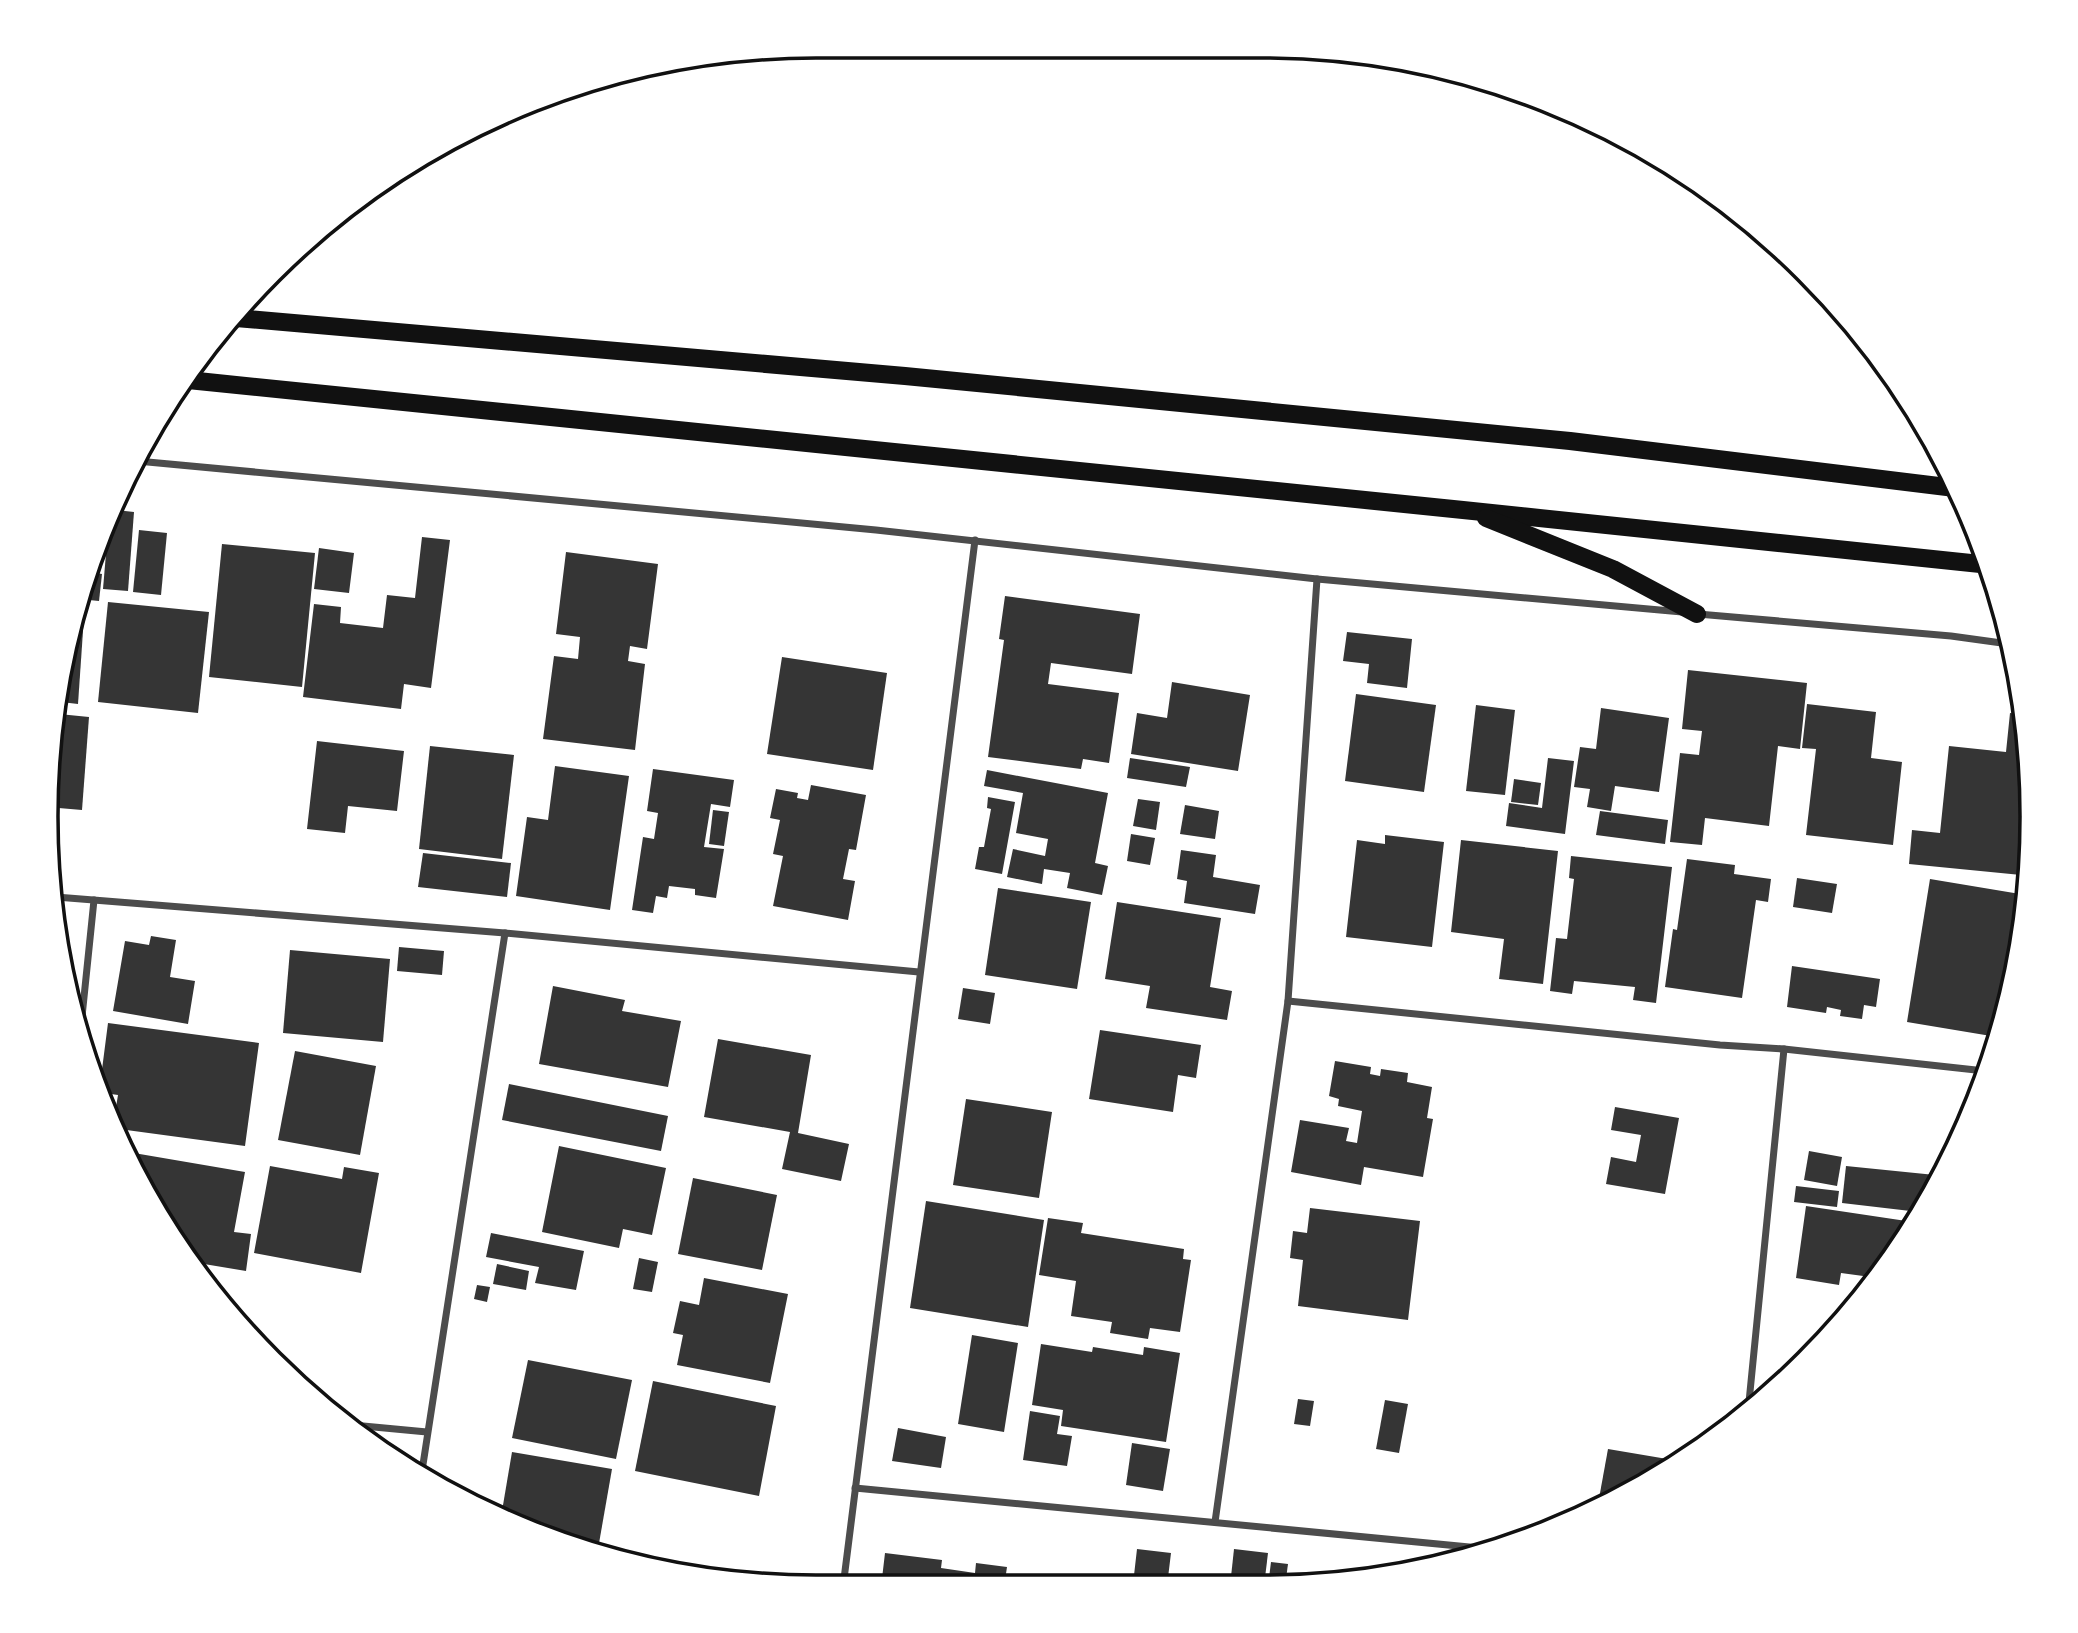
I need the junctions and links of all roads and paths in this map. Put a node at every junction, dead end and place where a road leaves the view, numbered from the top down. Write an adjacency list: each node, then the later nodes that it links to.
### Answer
1 (244, 319): 4 (main road)
2 (196, 381): 5 (main road)
3 (146, 462): 6 (street)
4 (1945, 487)
5 (1463, 510): 7 (main road); 9 (main road)
6 (975, 540): 8 (street); 14 (street)
7 (1976, 564)
8 (1317, 579): 9 (street); 15 (street)
9 (1697, 614): 10 (street)
10 (2000, 643)
11 (62, 897): 12 (street)
12 (94, 900): 13 (street); 16 (street)
13 (505, 933): 14 (street); 21 (street)
14 (919, 972): 23 (street)
15 (1289, 1001): 17 (street); 24 (street)
16 (83, 1009)
17 (1784, 1049): 18 (street); 19 (street)
18 (1976, 1070)
19 (1749, 1397)
20 (366, 1426): 21 (street)
21 (427, 1432): 22 (street)
22 (423, 1465)
23 (855, 1488): 24 (street); 26 (street)
24 (1215, 1522): 25 (street)
25 (1466, 1547)
26 (844, 1575)

